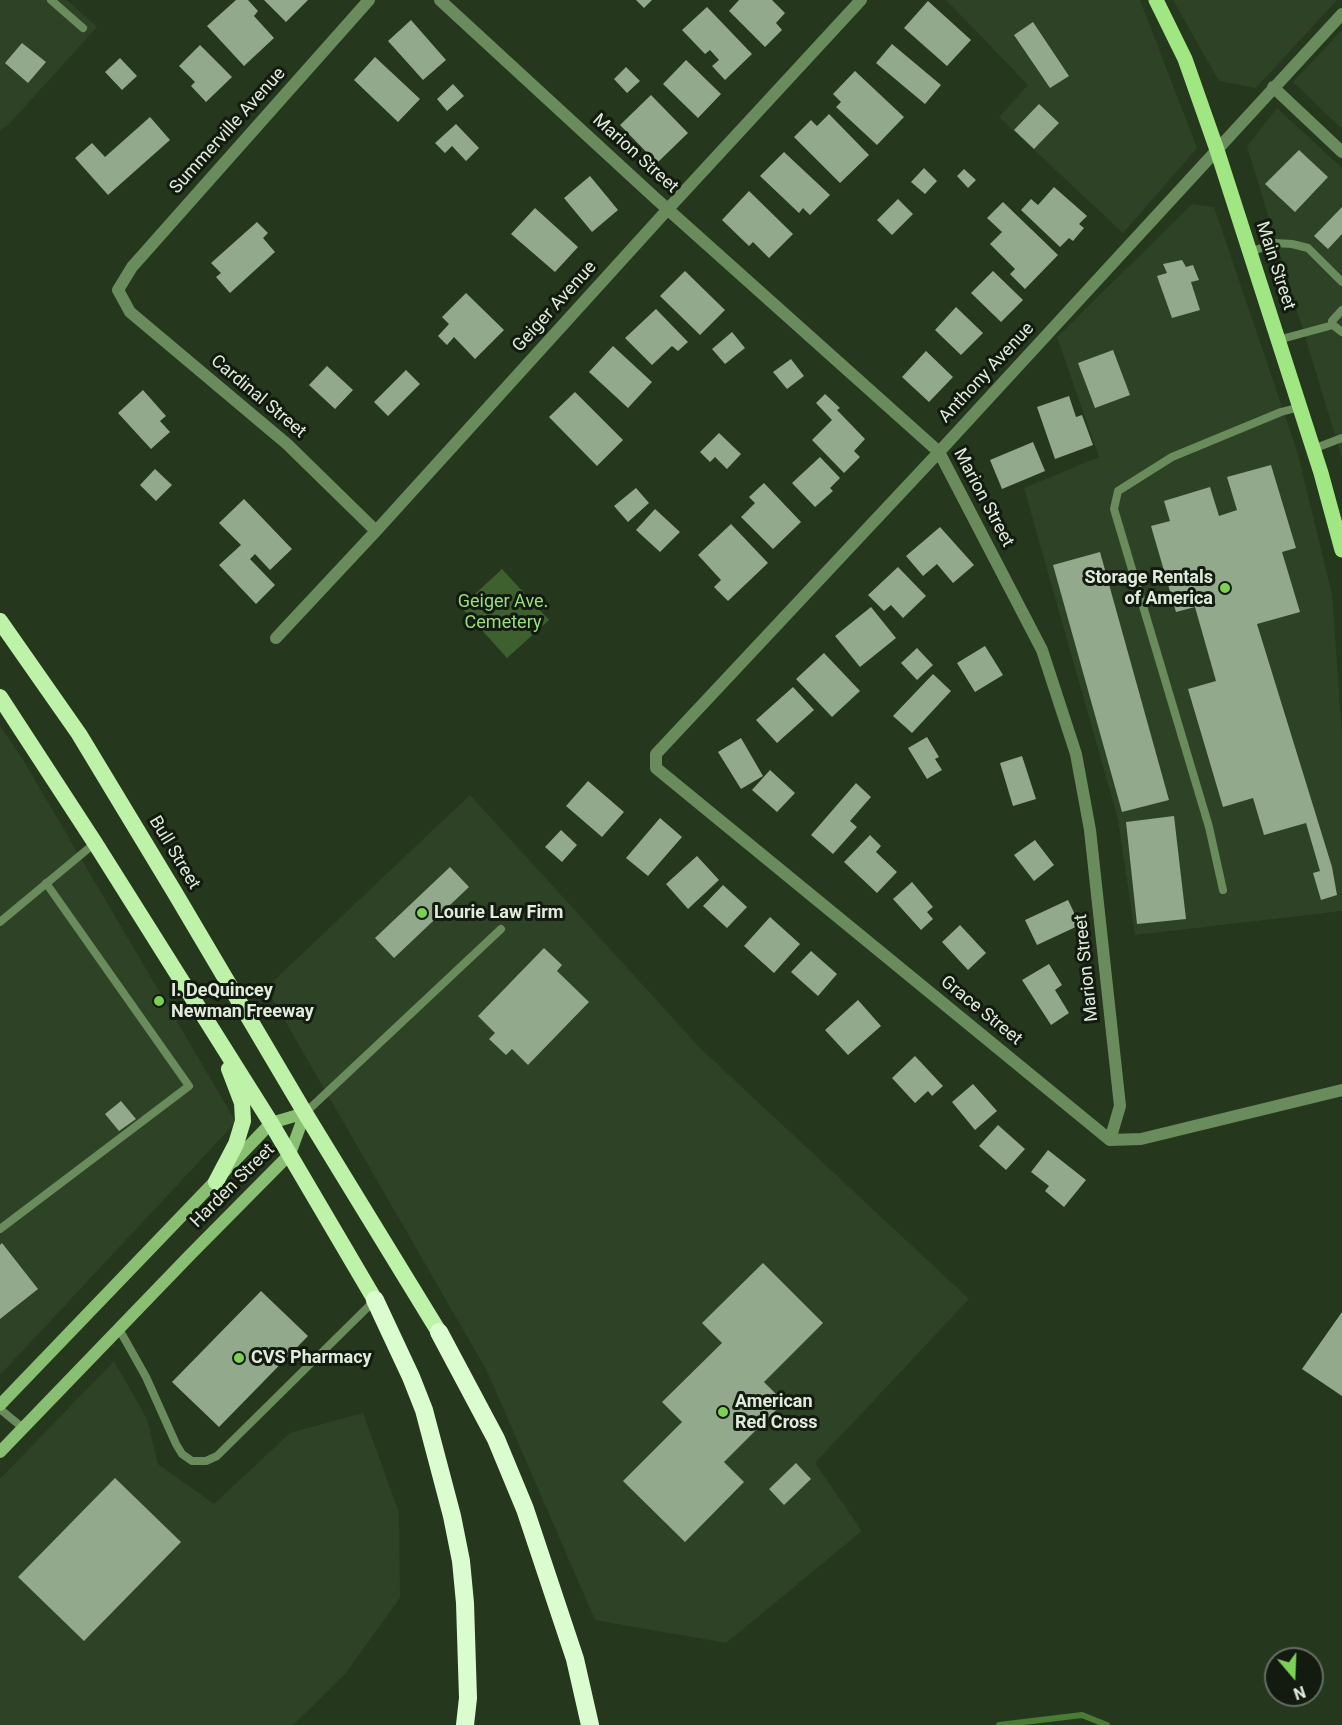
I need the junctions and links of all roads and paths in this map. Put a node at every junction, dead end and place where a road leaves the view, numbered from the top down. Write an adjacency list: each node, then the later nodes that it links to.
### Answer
1 (51, 0): 7 (lane)
2 (369, 0): 14 (street, Summerville Avenue)
3 (440, 0): 11 (street, Marion Street)
4 (861, 0): 11 (street, Geiger Avenue)
5 (1156, 0): 9 (main road, Main Street)
6 (1342, 14): 8 (street, Anthony Avenue)
7 (83, 28)
8 (1273, 87): 9 (street, Anthony Avenue); 10 (street)
9 (1217, 150): 12 (main road, Main Street); 22 (street, Anthony Avenue)
10 (1342, 152)
11 (668, 209): 22 (street, Marion Street); 23 (street, Geiger Avenue)
12 (1250, 252): 13 (lane); 18 (main road, Main Street)
13 (1342, 282)
14 (118, 290): 23 (street, Cardinal Street)
15 (1342, 310): 16 (lane)
16 (1333, 325): 17 (lane); 18 (lane)
17 (1342, 332)
18 (1278, 340): 19 (main road, Main Street)
19 (1299, 407): 21 (main road, Main Street); 31 (lane)
20 (1342, 438): 21 (lane)
21 (1313, 449): 24 (main road, Main Street)
22 (939, 452): 28 (street, Anthony Avenue); 38 (street, Marion Street)
23 (376, 531): 26 (street, Geiger Avenue)
24 (1342, 550)
25 (0, 621): 36 (highway, Bull Street)
26 (276, 638)
27 (0, 697): 29 (highway)
28 (656, 754): 38 (street, Grace Street)
29 (95, 843): 30 (lane); 34 (highway)
30 (46, 883): 32 (lane); 41 (lane)
31 (1223, 890)
32 (0, 922)
33 (501, 929): 36 (lane)
34 (218, 1038): 37 (highway); 40 (highway)
35 (1342, 1090): 38 (street)
36 (305, 1113): 37 (main road, Harden Street); 39 (main road, Harden Street); 44 (highway)
37 (271, 1123): 39 (highway); 40 (main road, Harden Street)
38 (1110, 1140)
39 (290, 1154): 42 (highway); 43 (main road, Harden Street)
40 (216, 1182): 45 (main road, Harden Street)
41 (0, 1229)
42 (375, 1300): 43 (lane); 48 (highway)
43 (119, 1329): 46 (main road, Harden Street)
44 (439, 1332): 49 (highway)
45 (0, 1407): 46 (lane)
46 (23, 1428): 47 (main road, Harden Street)
47 (0, 1452)
48 (465, 1725)
49 (590, 1725)

